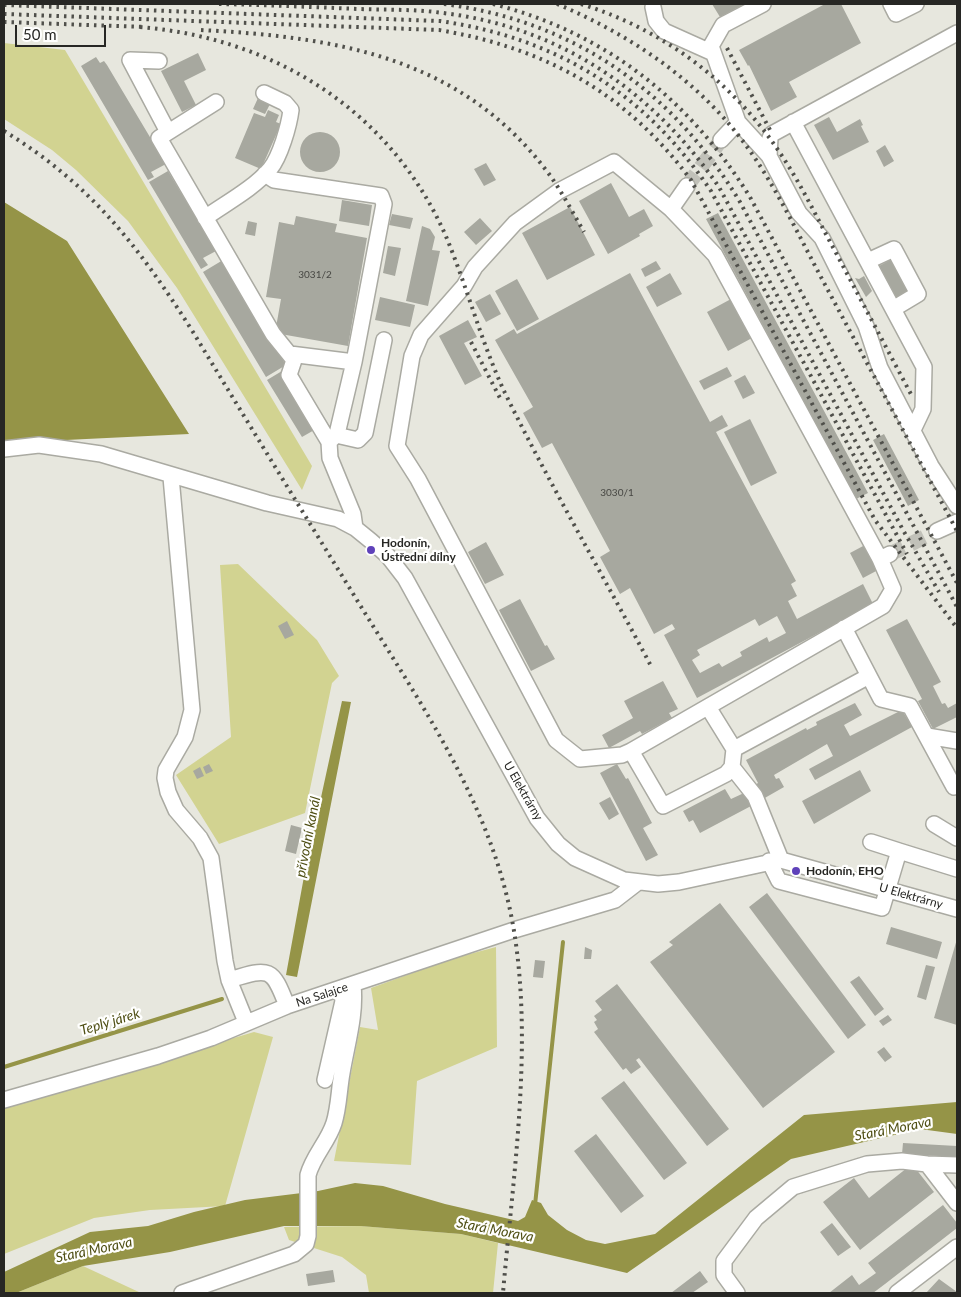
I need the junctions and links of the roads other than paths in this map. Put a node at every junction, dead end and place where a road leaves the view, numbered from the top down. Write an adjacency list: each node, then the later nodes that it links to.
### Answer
1 (763, 4): 6 (street)
2 (891, 4): 3 (street)
3 (916, 4)
4 (653, 7): 6 (street)
5 (957, 33): 11 (street)
6 (714, 53): 10 (street)
7 (159, 61): 12 (street)
8 (264, 93): 15 (street)
9 (216, 102): 12 (street)
10 (738, 122): 13 (street); 14 (street)
11 (793, 122): 14 (street); 19 (street)
12 (168, 132): 18 (street)
13 (721, 140)
14 (768, 156): 24 (street)
15 (265, 174): 18 (street); 23 (street)
16 (687, 186): 17 (street)
17 (671, 209): 32 (street); 38 (street)
18 (205, 218): 22 (street)
19 (868, 262): 20 (street); 20 (street)
20 (893, 309): 24 (street)
21 (384, 340): 25 (street)
22 (290, 354): 23 (street); 25 (street)
23 (354, 362): 25 (street)
24 (912, 430): 28 (street)
25 (332, 438): 30 (street)
26 (4, 448): 27 (street, U Elektrárny)
27 (171, 477): 30 (street, U Elektrárny); 50 (street)
28 (957, 506)
29 (957, 522): 31 (street)
30 (355, 528): 47 (street, U Elektrárny)
31 (937, 531)
32 (844, 628): 33 (street); 34 (street)
33 (869, 676): 35 (street); 37 (street)
34 (708, 707): 37 (street); 38 (street)
35 (926, 736): 36 (street); 40 (street)
36 (957, 741)
37 (734, 749): 39 (street)
38 (631, 752): 39 (street)
39 (732, 767): 45 (street)
40 (954, 787)
41 (934, 824): 42 (street)
42 (957, 838)
43 (871, 842): 44 (street)
44 (900, 851): 46 (street); 48 (street)
45 (775, 860): 47 (street, U Elektrárny); 48 (street, U Elektrárny); 48 (street)
46 (957, 869)
47 (637, 883): 51 (street, Na Salajce)
48 (887, 890): 49 (street, U Elektrárny)
49 (957, 909)
50 (229, 980): 52 (street); 53 (street)
51 (347, 987): 52 (street, Na Salajce); 59 (street)
52 (287, 1006): 53 (street, Na Salajce)
53 (246, 1022): 54 (street, Na Salajce)
54 (4, 1100)
55 (927, 1164): 56 (street); 57 (street); 60 (street)
56 (957, 1165)
57 (957, 1203)
58 (957, 1248): 61 (street)
59 (182, 1293)
60 (737, 1293)
61 (897, 1293)

